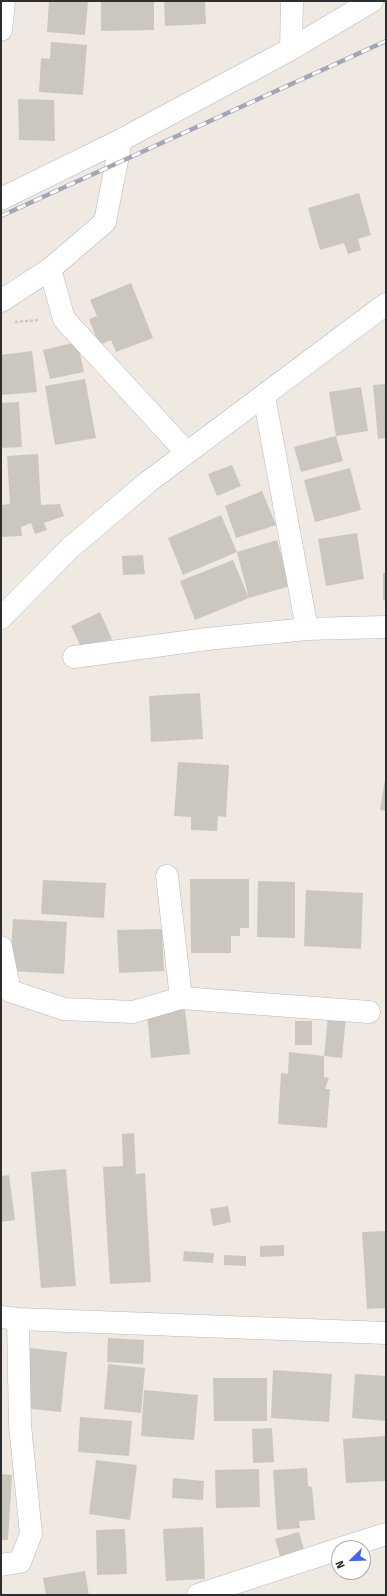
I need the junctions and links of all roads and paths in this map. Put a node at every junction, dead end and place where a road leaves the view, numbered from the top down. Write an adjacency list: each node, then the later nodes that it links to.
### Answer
1 (4, 1): 4 (street)
2 (292, 1): 5 (street)
3 (372, 1): 5 (street)
4 (1, 30)
5 (291, 49): 6 (street)
6 (121, 140): 7 (street); 8 (street)
7 (1, 199)
8 (50, 269): 9 (street); 12 (street)
9 (1, 301)
10 (386, 304): 11 (street)
11 (264, 396): 12 (street); 15 (street)
12 (187, 454): 13 (street)
13 (1, 618)
14 (386, 627): 15 (street)
15 (307, 629): 16 (street)
16 (74, 657)
17 (167, 876): 19 (street)
18 (1, 947): 19 (street)
19 (181, 998): 20 (street)
20 (369, 1012)
21 (9, 1318): 22 (street); 26 (street)
22 (386, 1333)
23 (386, 1534): 24 (street)
24 (367, 1540)
25 (331, 1552): 27 (street)
26 (1, 1565)
27 (198, 1595)

